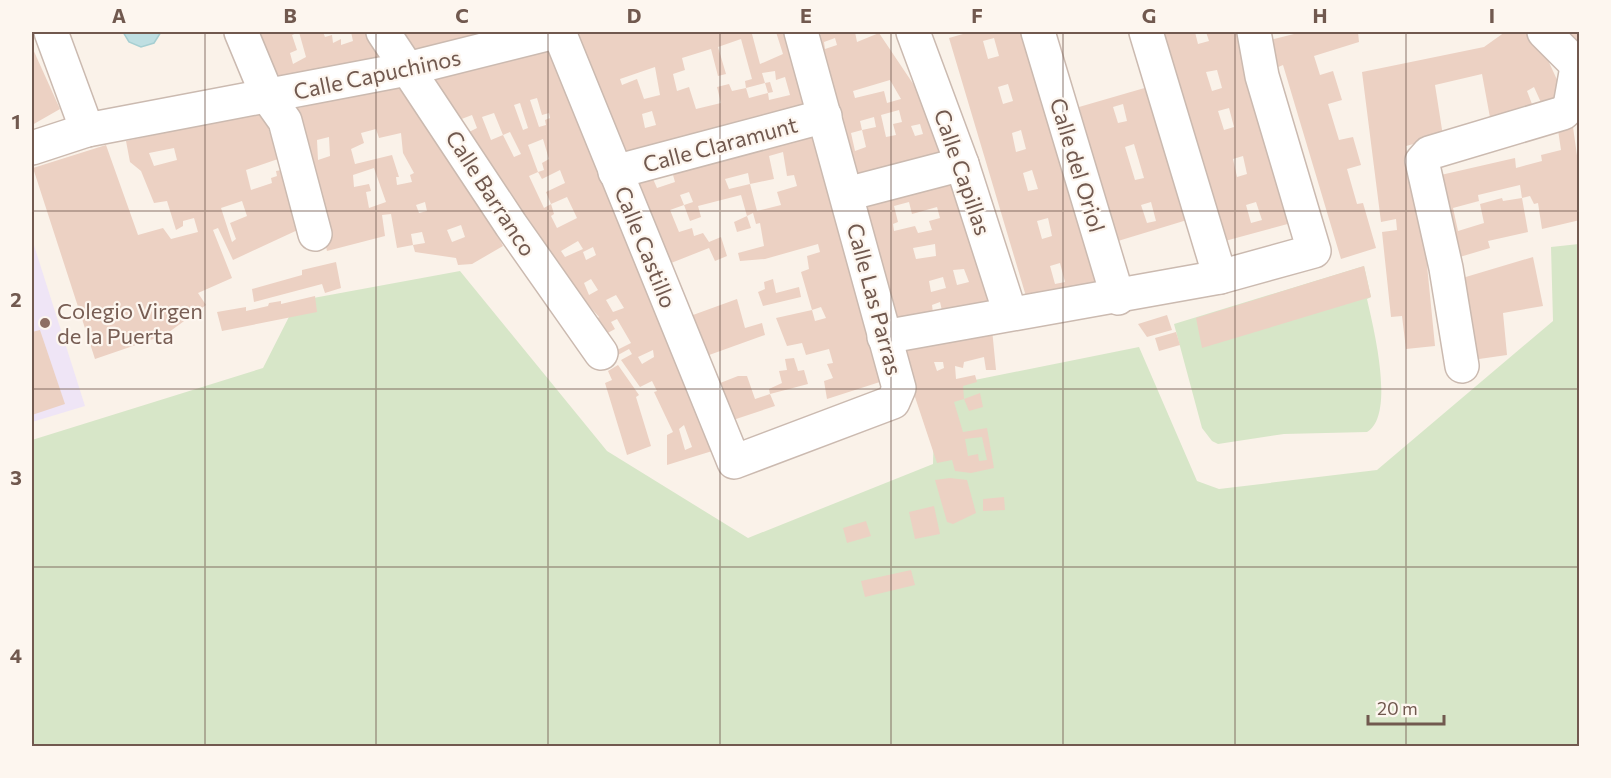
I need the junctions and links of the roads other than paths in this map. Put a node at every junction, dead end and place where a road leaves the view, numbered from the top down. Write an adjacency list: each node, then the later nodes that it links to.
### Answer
1 (51, 32): 15 (street)
2 (241, 32): 13 (street)
3 (383, 32): 12 (street, Calle Barranco)
4 (557, 32): 12 (street, Calle Capuchinos); 18 (street, Calle Castillo)
5 (801, 32): 14 (street, Calle Las Parras)
6 (915, 32): 17 (street, Calle Capillas)
7 (1038, 32): 22 (street, Calle del Oriol)
8 (1146, 32): 21 (street)
9 (1254, 32): 21 (street)
10 (1544, 32): 11 (street)
11 (1578, 67): 26 (street)
12 (407, 69): 13 (street, Calle Capuchinos); 25 (street, Calle Barranco)
13 (268, 98): 15 (street, Calle Capuchinos); 20 (street)
14 (825, 116): 18 (street, Calle Claramunt); 19 (street, Calle Las Parras)
15 (87, 130): 16 (street, Calle Capuchinos)
16 (32, 148)
17 (962, 164): 19 (street); 23 (street, Calle Capillas)
18 (615, 172): 27 (street, Calle Castillo)
19 (847, 194): 24 (street, Calle Las Parras)
20 (315, 234)
21 (1220, 277): 22 (street)
22 (1118, 298): 23 (street)
23 (1010, 313): 24 (street)
24 (884, 337): 27 (street, Calle Las Parras)
25 (601, 353)
26 (1462, 366)
27 (734, 462)

